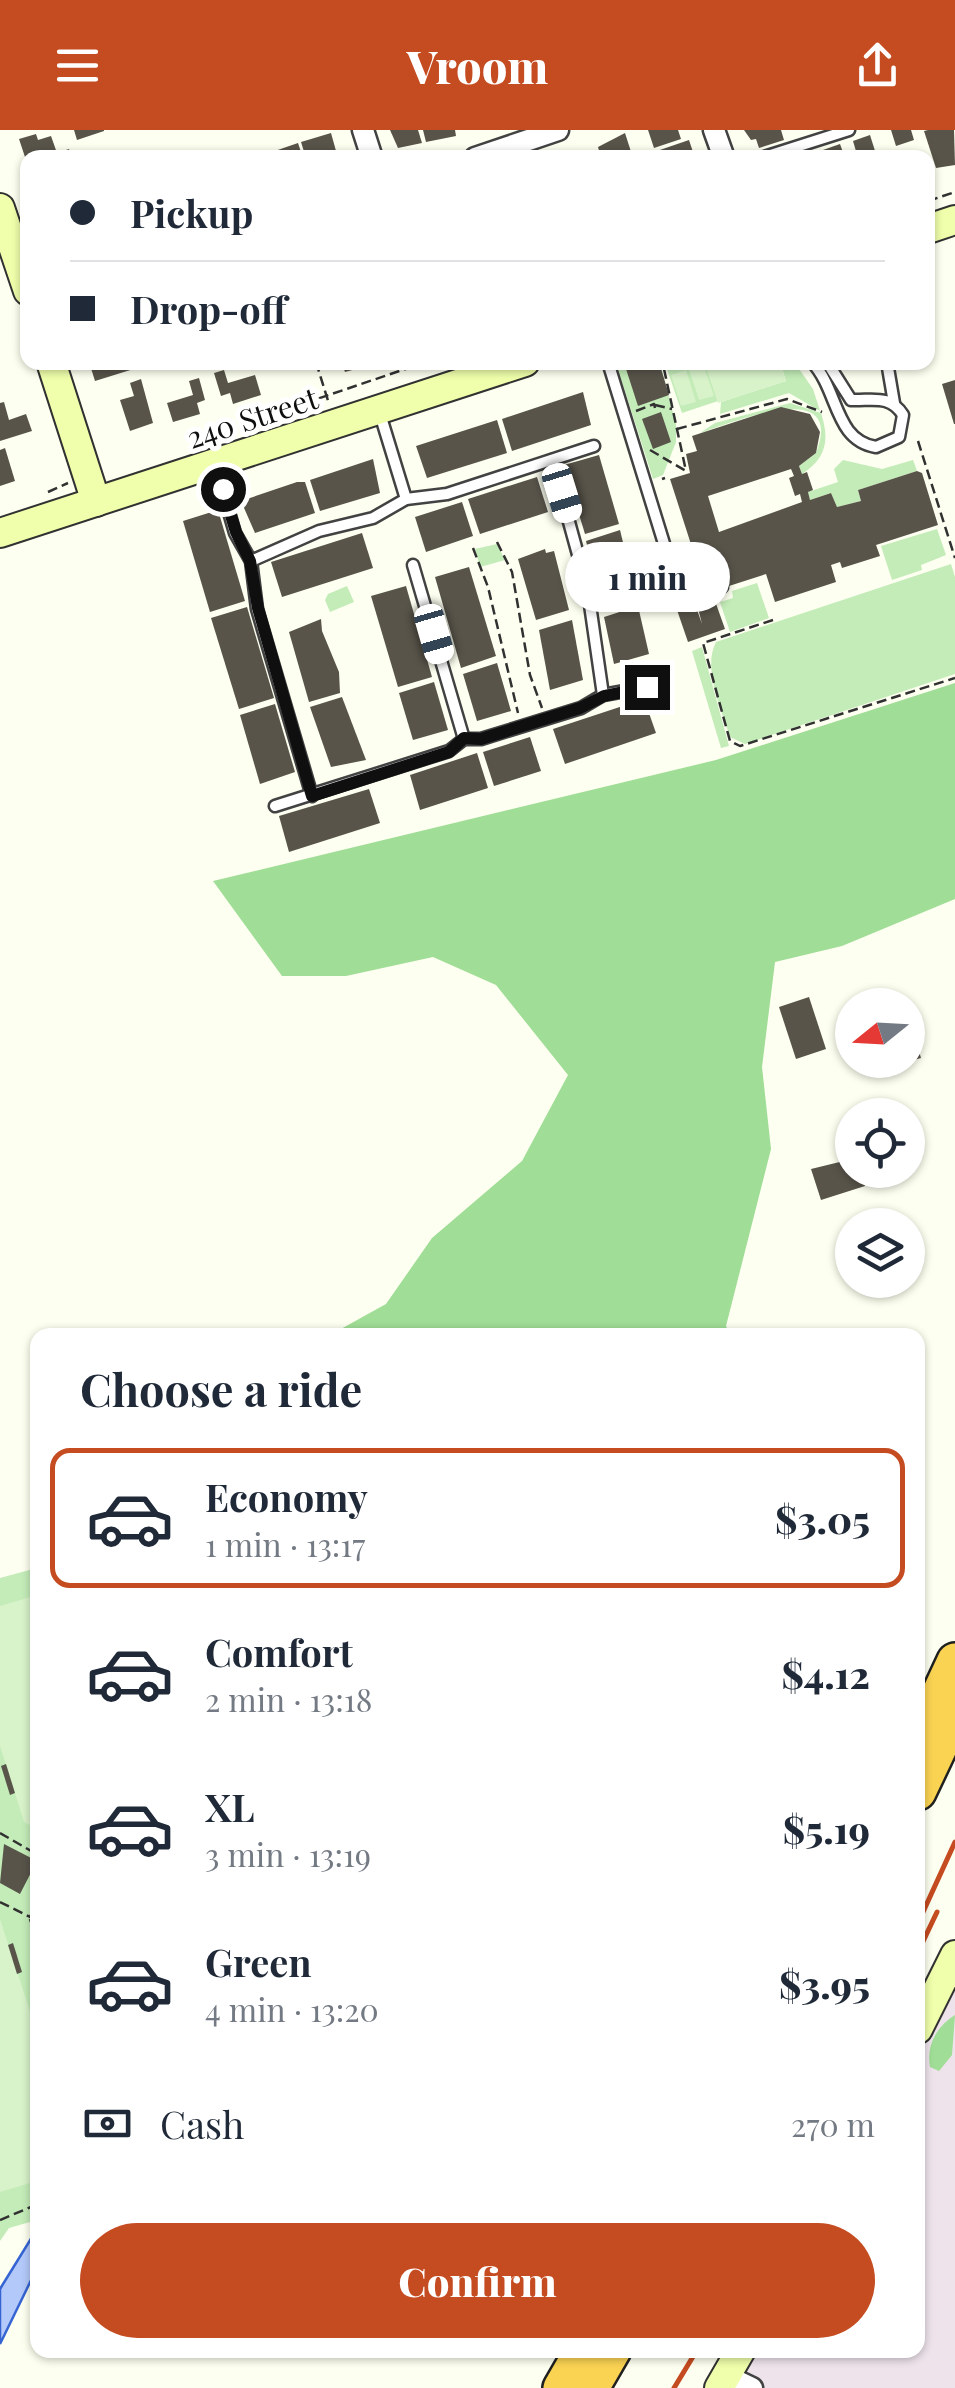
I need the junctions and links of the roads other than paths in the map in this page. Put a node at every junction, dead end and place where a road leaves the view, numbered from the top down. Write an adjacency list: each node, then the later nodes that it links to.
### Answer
1 (558, 130): 3 (street)
2 (849, 130): 4 (lane)
3 (519, 150)
4 (786, 150)
5 (0, 208): 6 (main road)
6 (20, 268)
7 (54, 370): 19 (main road)
8 (500, 370): 14 (main road, 240 Street)
9 (610, 370): 23 (lane)
10 (820, 370): 13 (lane)
11 (831, 370): 13 (lane)
12 (888, 370): 13 (lane)
13 (894, 404)
14 (379, 410): 17 (main road, 240 Street); 18 (lane)
15 (594, 446): 16 (lane)
16 (552, 460): 18 (lane); 25 (lane)
17 (215, 463): 19 (main road, 240 Street); 21 (lane)
18 (406, 499): 21 (lane)
19 (96, 502): 20 (main road, 240 Street)
20 (0, 532)
21 (250, 561): 27 (lane)
22 (413, 565): 26 (lane)
23 (722, 587)
24 (647, 687): 25 (lane)
25 (604, 696): 26 (lane)
26 (464, 738): 27 (lane)
27 (312, 796): 28 (lane)
28 (275, 806)
29 (955, 1661): 31 (highway)
30 (955, 1714): 32 (highway)
31 (925, 1725)
32 (925, 1777)
33 (955, 1955): 34 (main road)
34 (925, 2015)
35 (578, 2358): 39 (highway)
36 (608, 2358): 40 (highway)
37 (739, 2358): 38 (main road)
38 (733, 2384)
39 (561, 2388)
40 (591, 2388)

